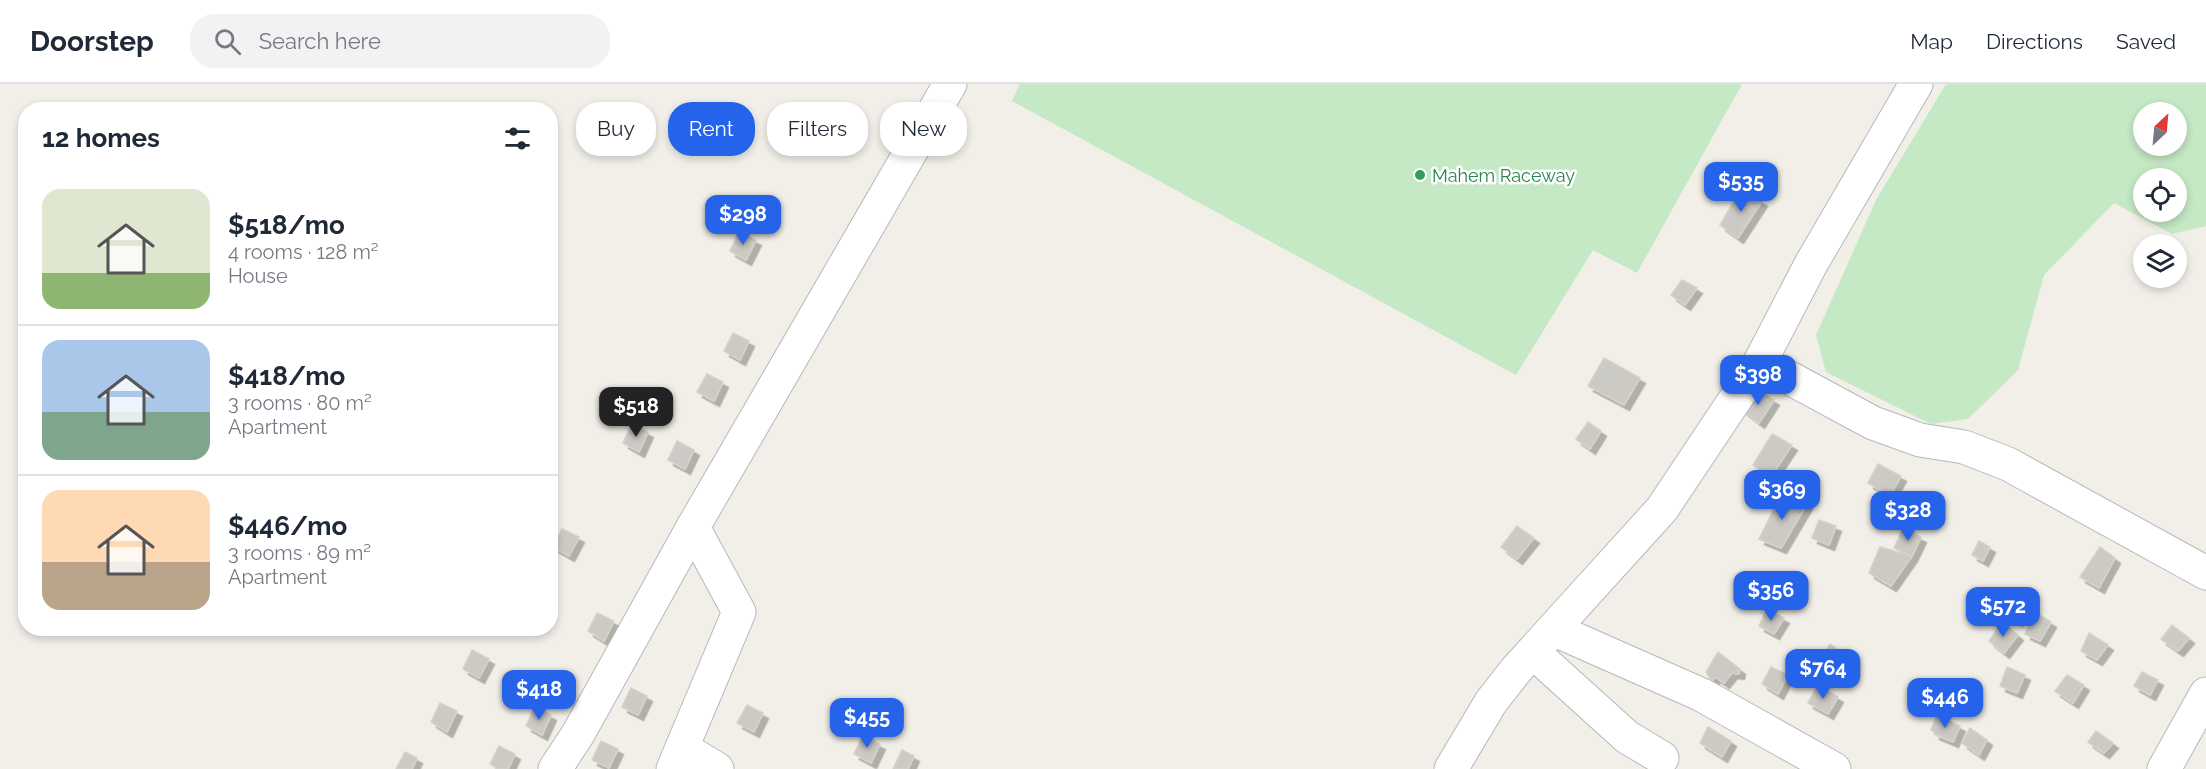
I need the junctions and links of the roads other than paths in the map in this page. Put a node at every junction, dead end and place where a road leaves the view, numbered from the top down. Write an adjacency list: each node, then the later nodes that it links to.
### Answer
1 (950, 84): 4 (street)
2 (1916, 84): 3 (street)
3 (1760, 362): 5 (street); 6 (street)
4 (693, 527): 8 (street); 10 (street)
5 (2206, 573)
6 (1544, 641): 9 (street); 12 (street); 13 (street)
7 (2204, 705): 14 (street)
8 (677, 758): 11 (street)
9 (1662, 758)
10 (555, 769)
11 (717, 769)
12 (1451, 769)
13 (1834, 769)
14 (2164, 769)

